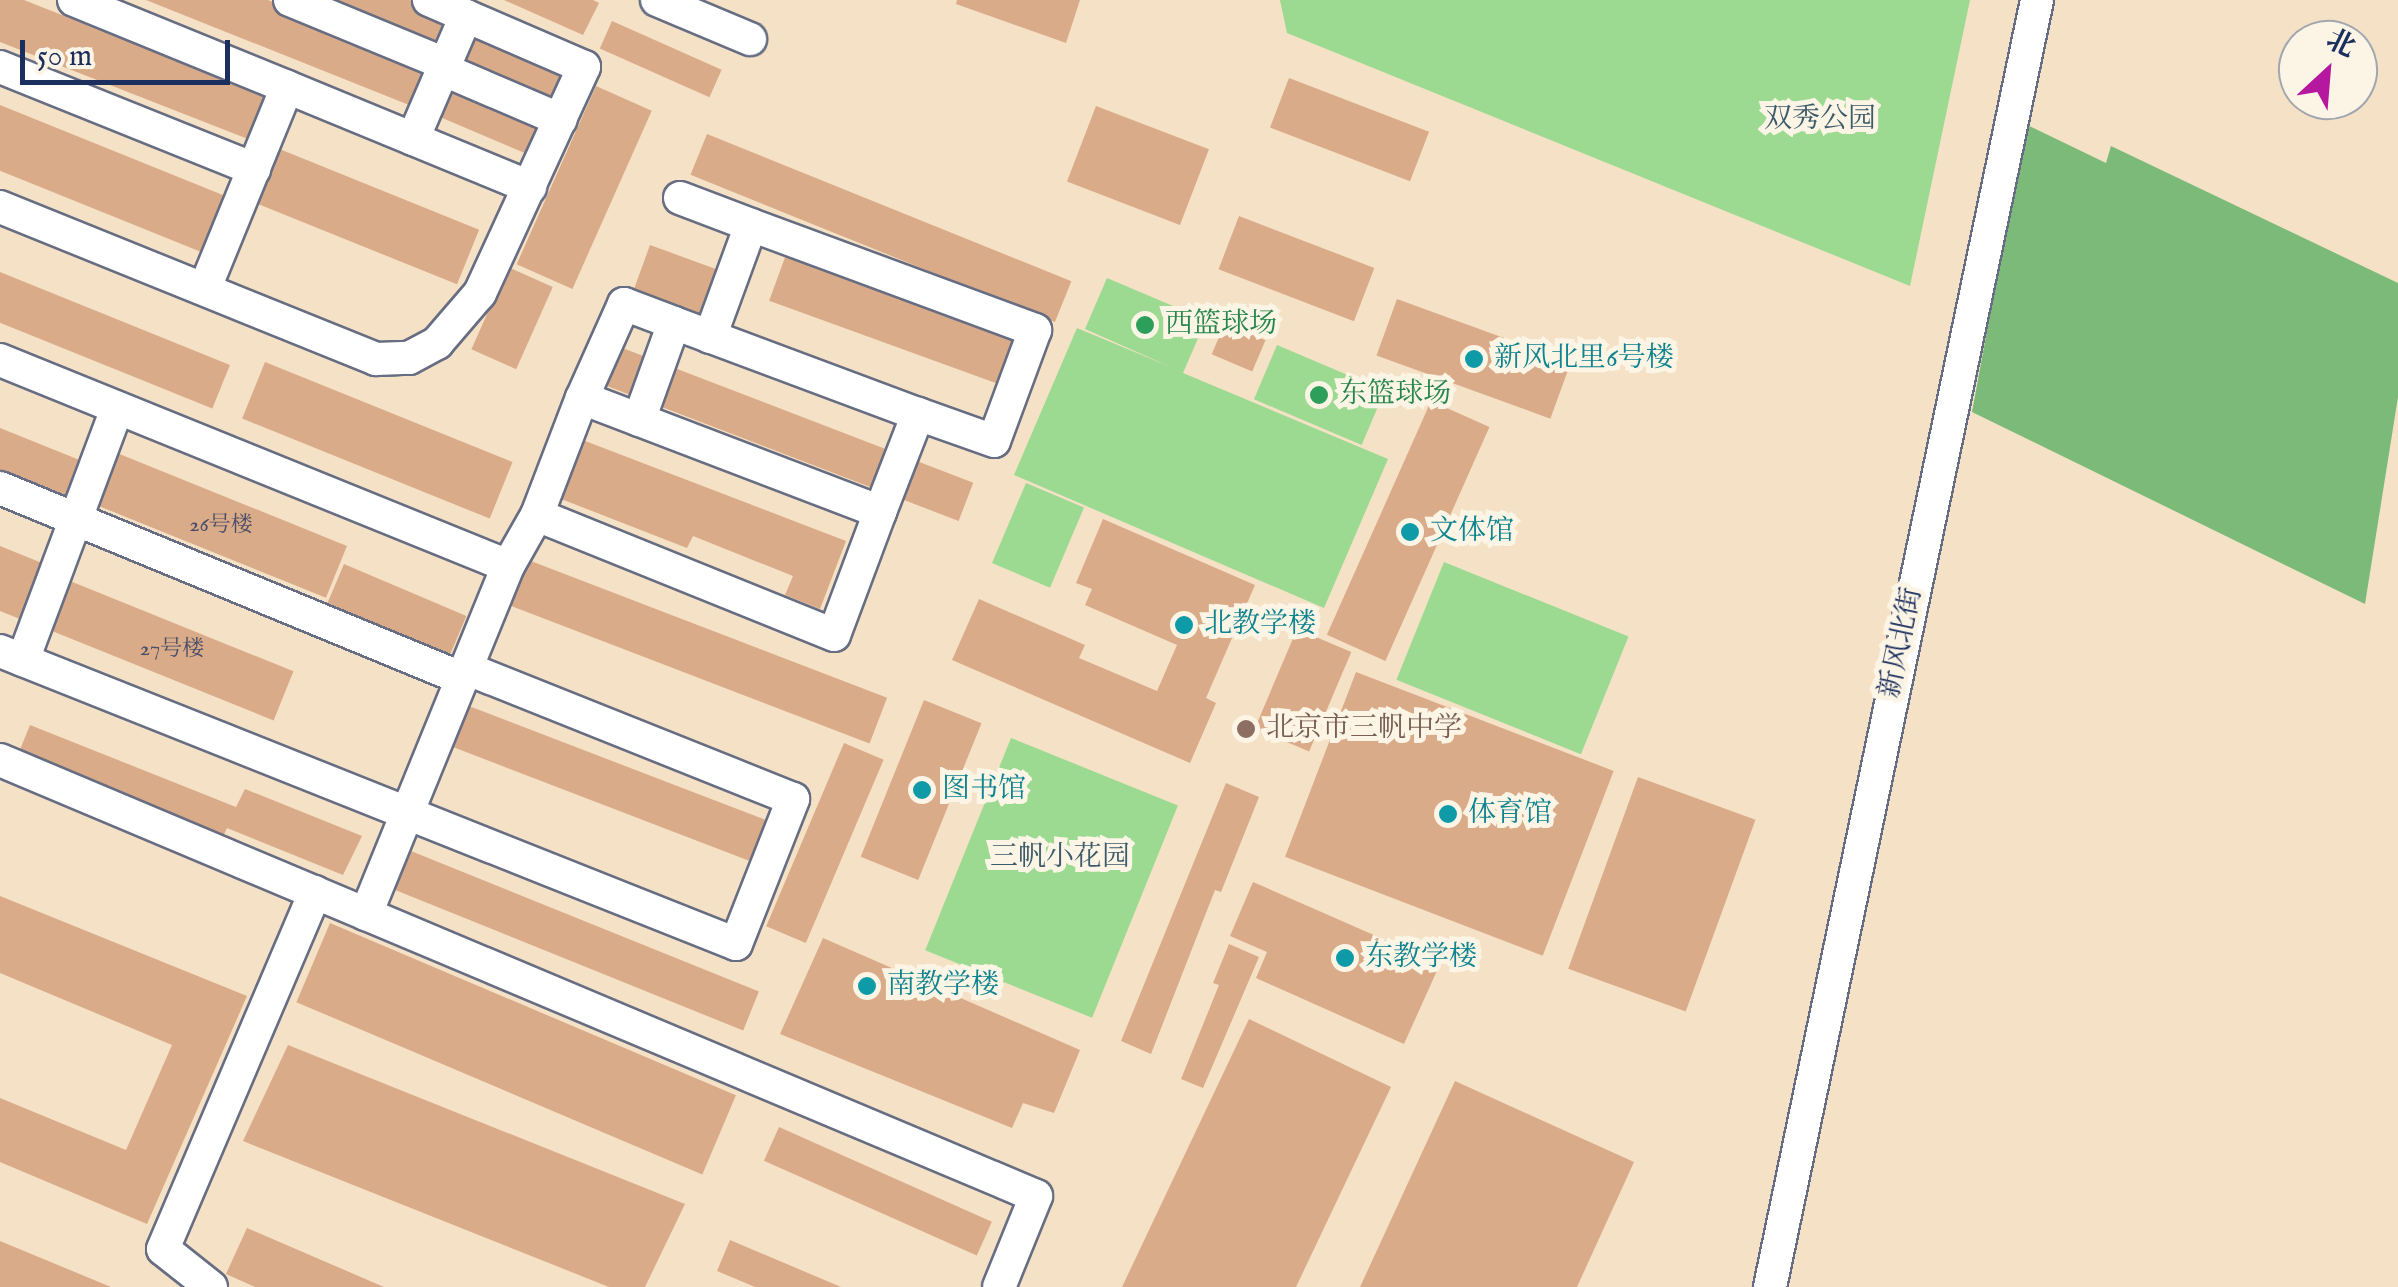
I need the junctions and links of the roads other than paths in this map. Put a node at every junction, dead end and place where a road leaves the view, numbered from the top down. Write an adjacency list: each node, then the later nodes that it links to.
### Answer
1 (74, 0): 10 (street)
2 (290, 0): 8 (street)
3 (429, 0): 6 (street)
4 (658, 0): 7 (street)
5 (2038, 0): 39 (street, 新风北街)
6 (466, 16): 8 (street); 11 (street)
7 (750, 39)
8 (444, 66): 11 (street); 12 (street)
9 (0, 68): 13 (street)
10 (287, 86): 12 (street); 13 (street)
11 (561, 120): 14 (street)
12 (413, 139): 14 (street)
13 (254, 169): 18 (street)
14 (530, 187): 18 (street)
15 (680, 198): 17 (street)
16 (0, 207): 18 (street)
17 (751, 225): 20 (street); 24 (street)
18 (205, 288)
19 (674, 323): 20 (street); 22 (street); 25 (street)
20 (710, 336): 24 (street)
21 (0, 360): 23 (street)
22 (582, 398): 25 (street); 28 (street)
23 (118, 408): 29 (street); 30 (street)
24 (918, 414): 27 (street)
25 (639, 420): 27 (street)
26 (0, 488): 29 (street)
27 (880, 512): 28 (street)
28 (537, 515): 30 (street)
29 (77, 519): 31 (street); 32 (street)
30 (508, 566): 32 (street)
31 (12, 656): 34 (street)
32 (464, 673): 34 (street); 34 (street)
33 (0, 760): 35 (street)
34 (405, 814): 36 (street)
35 (314, 892): 36 (street); 37 (street)
36 (366, 914): 38 (street)
37 (211, 1287)
38 (999, 1287)
39 (1770, 1287)

